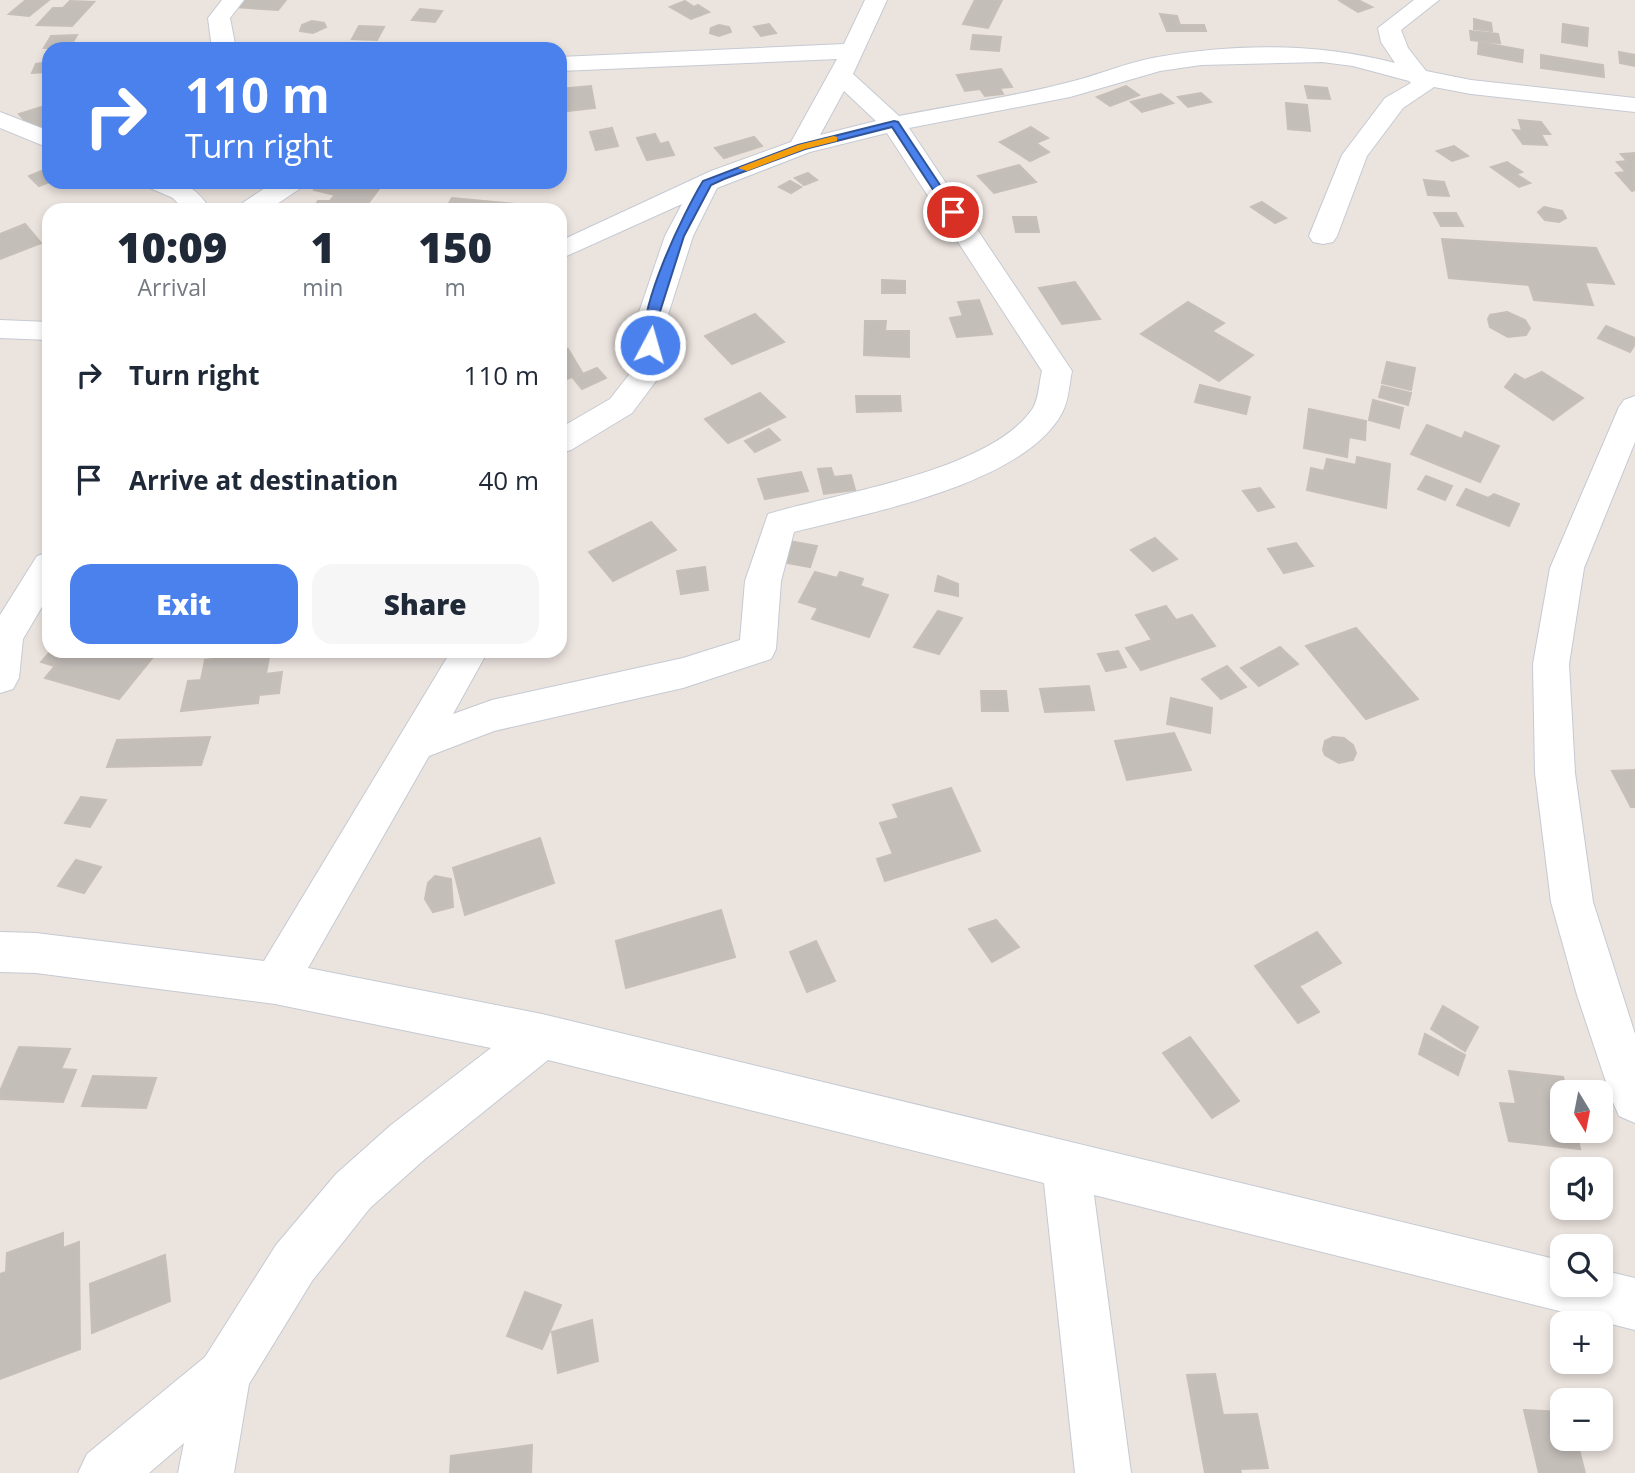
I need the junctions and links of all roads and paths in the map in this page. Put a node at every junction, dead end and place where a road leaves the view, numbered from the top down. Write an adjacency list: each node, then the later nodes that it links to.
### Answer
1 (233, 0): 4 (street)
2 (876, 0): 5 (street)
3 (1428, 0): 7 (street)
4 (223, 42)
5 (847, 63): 6 (street); 10 (street); 12 (street)
6 (567, 64)
7 (1419, 76): 8 (street); 10 (street); 18 (street)
8 (1635, 105)
9 (0, 119): 11 (street)
10 (894, 124): 12 (street); 27 (street)
11 (42, 137)
12 (801, 147): 13 (street)
13 (707, 183): 19 (street); 23 (street)
14 (175, 189): 16 (street)
15 (282, 189): 17 (street)
16 (192, 203)
17 (260, 203)
18 (1324, 236)
19 (567, 248)
20 (0, 329): 21 (street)
21 (42, 331)
22 (1635, 407): 31 (street)
23 (567, 438)
24 (42, 577): 26 (street)
25 (466, 658): 27 (street)
26 (0, 678)
27 (413, 745): 29 (street)
28 (0, 952): 29 (street)
29 (275, 983): 30 (street)
30 (542, 1036): 32 (street); 34 (street)
31 (1635, 1100)
32 (1066, 1165): 33 (street); 37 (street)
33 (1635, 1304)
34 (224, 1376): 35 (street); 36 (street)
35 (106, 1473)
36 (206, 1473)
37 (1103, 1473)

